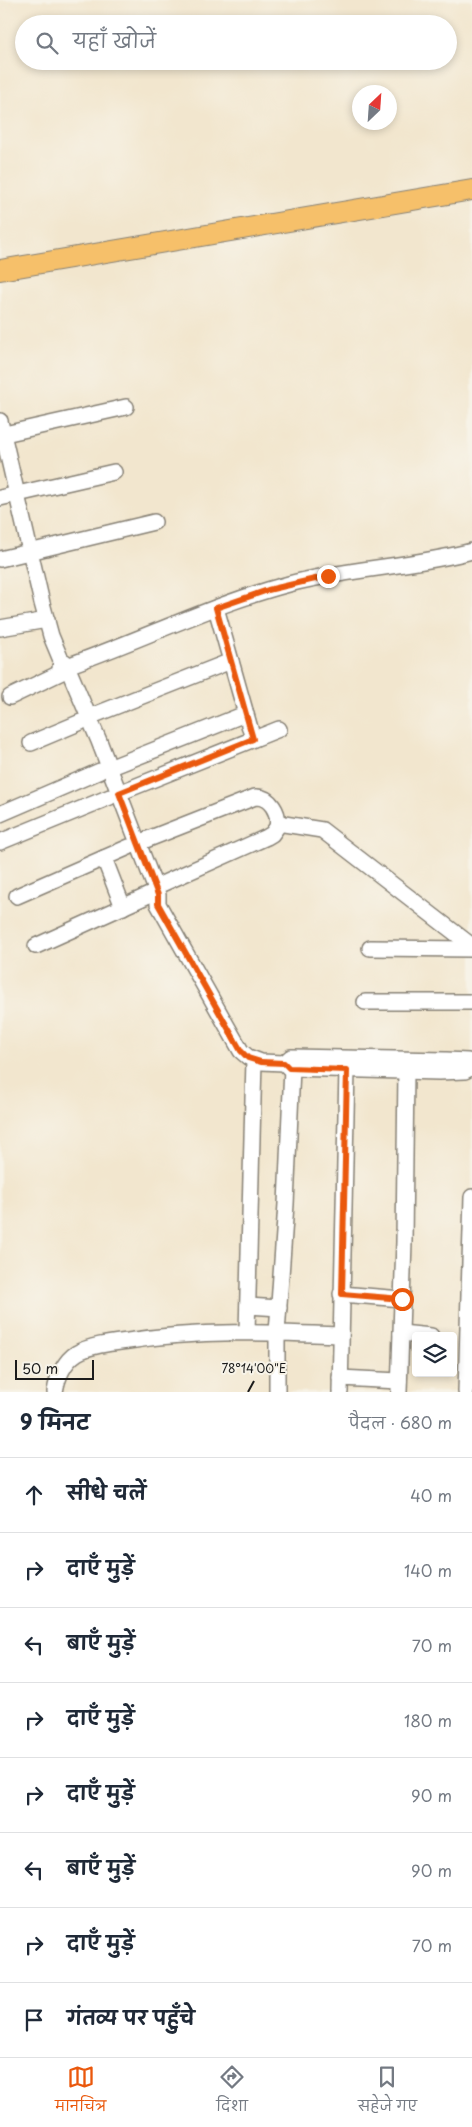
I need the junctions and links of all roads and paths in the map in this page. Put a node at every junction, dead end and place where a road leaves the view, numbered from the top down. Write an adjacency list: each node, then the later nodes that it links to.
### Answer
1 (472, 190): 2 (main road)
2 (0, 270)
3 (126, 407): 4 (street)
4 (1, 430): 6 (street)
5 (114, 472): 6 (street)
6 (17, 494): 7 (street); 10 (street)
7 (0, 498)
8 (154, 522): 10 (street)
9 (472, 550): 12 (street)
10 (31, 553): 11 (street); 13 (street)
11 (0, 559)
12 (216, 608): 15 (street); 16 (street)
13 (47, 620): 14 (street); 16 (street)
14 (0, 628)
15 (230, 661): 18 (street); 19 (street)
16 (63, 666): 17 (street); 19 (street)
17 (10, 697)
18 (245, 714): 21 (street); 23 (street)
19 (85, 719): 22 (street); 23 (street)
20 (279, 729): 21 (street)
21 (253, 739): 24 (street)
22 (31, 743)
23 (105, 770): 24 (street); 25 (street)
24 (114, 795): 27 (street); 28 (street)
25 (0, 814)
26 (278, 822): 28 (street); 30 (street); 34 (street)
27 (0, 842)
28 (134, 845): 29 (street); 30 (street)
29 (104, 858): 31 (street); 32 (street)
30 (154, 895): 32 (street); 38 (street)
31 (18, 896)
32 (123, 907): 33 (street)
33 (36, 946)
34 (472, 947): 35 (street)
35 (370, 948)
36 (365, 1002): 37 (street)
37 (472, 1002)
38 (254, 1060): 39 (street); 46 (street)
39 (288, 1066): 40 (street); 41 (street); 47 (street)
40 (471, 1067): 42 (street)
41 (347, 1070): 42 (street); 44 (street)
42 (406, 1071): 45 (street)
43 (472, 1197): 53 (street)
44 (342, 1294): 45 (street); 52 (street)
45 (402, 1299): 50 (street)
46 (248, 1306): 47 (street); 48 (street)
47 (279, 1308): 49 (street)
48 (247, 1332): 49 (street); 56 (street)
49 (277, 1333): 52 (street); 57 (street)
50 (401, 1333): 51 (street); 55 (street)
51 (412, 1334)
52 (340, 1335): 54 (street)
53 (464, 1338): 58 (street)
54 (340, 1385): 55 (street)
55 (399, 1386)
56 (55, 1392)
57 (277, 1392)
58 (466, 1392)

